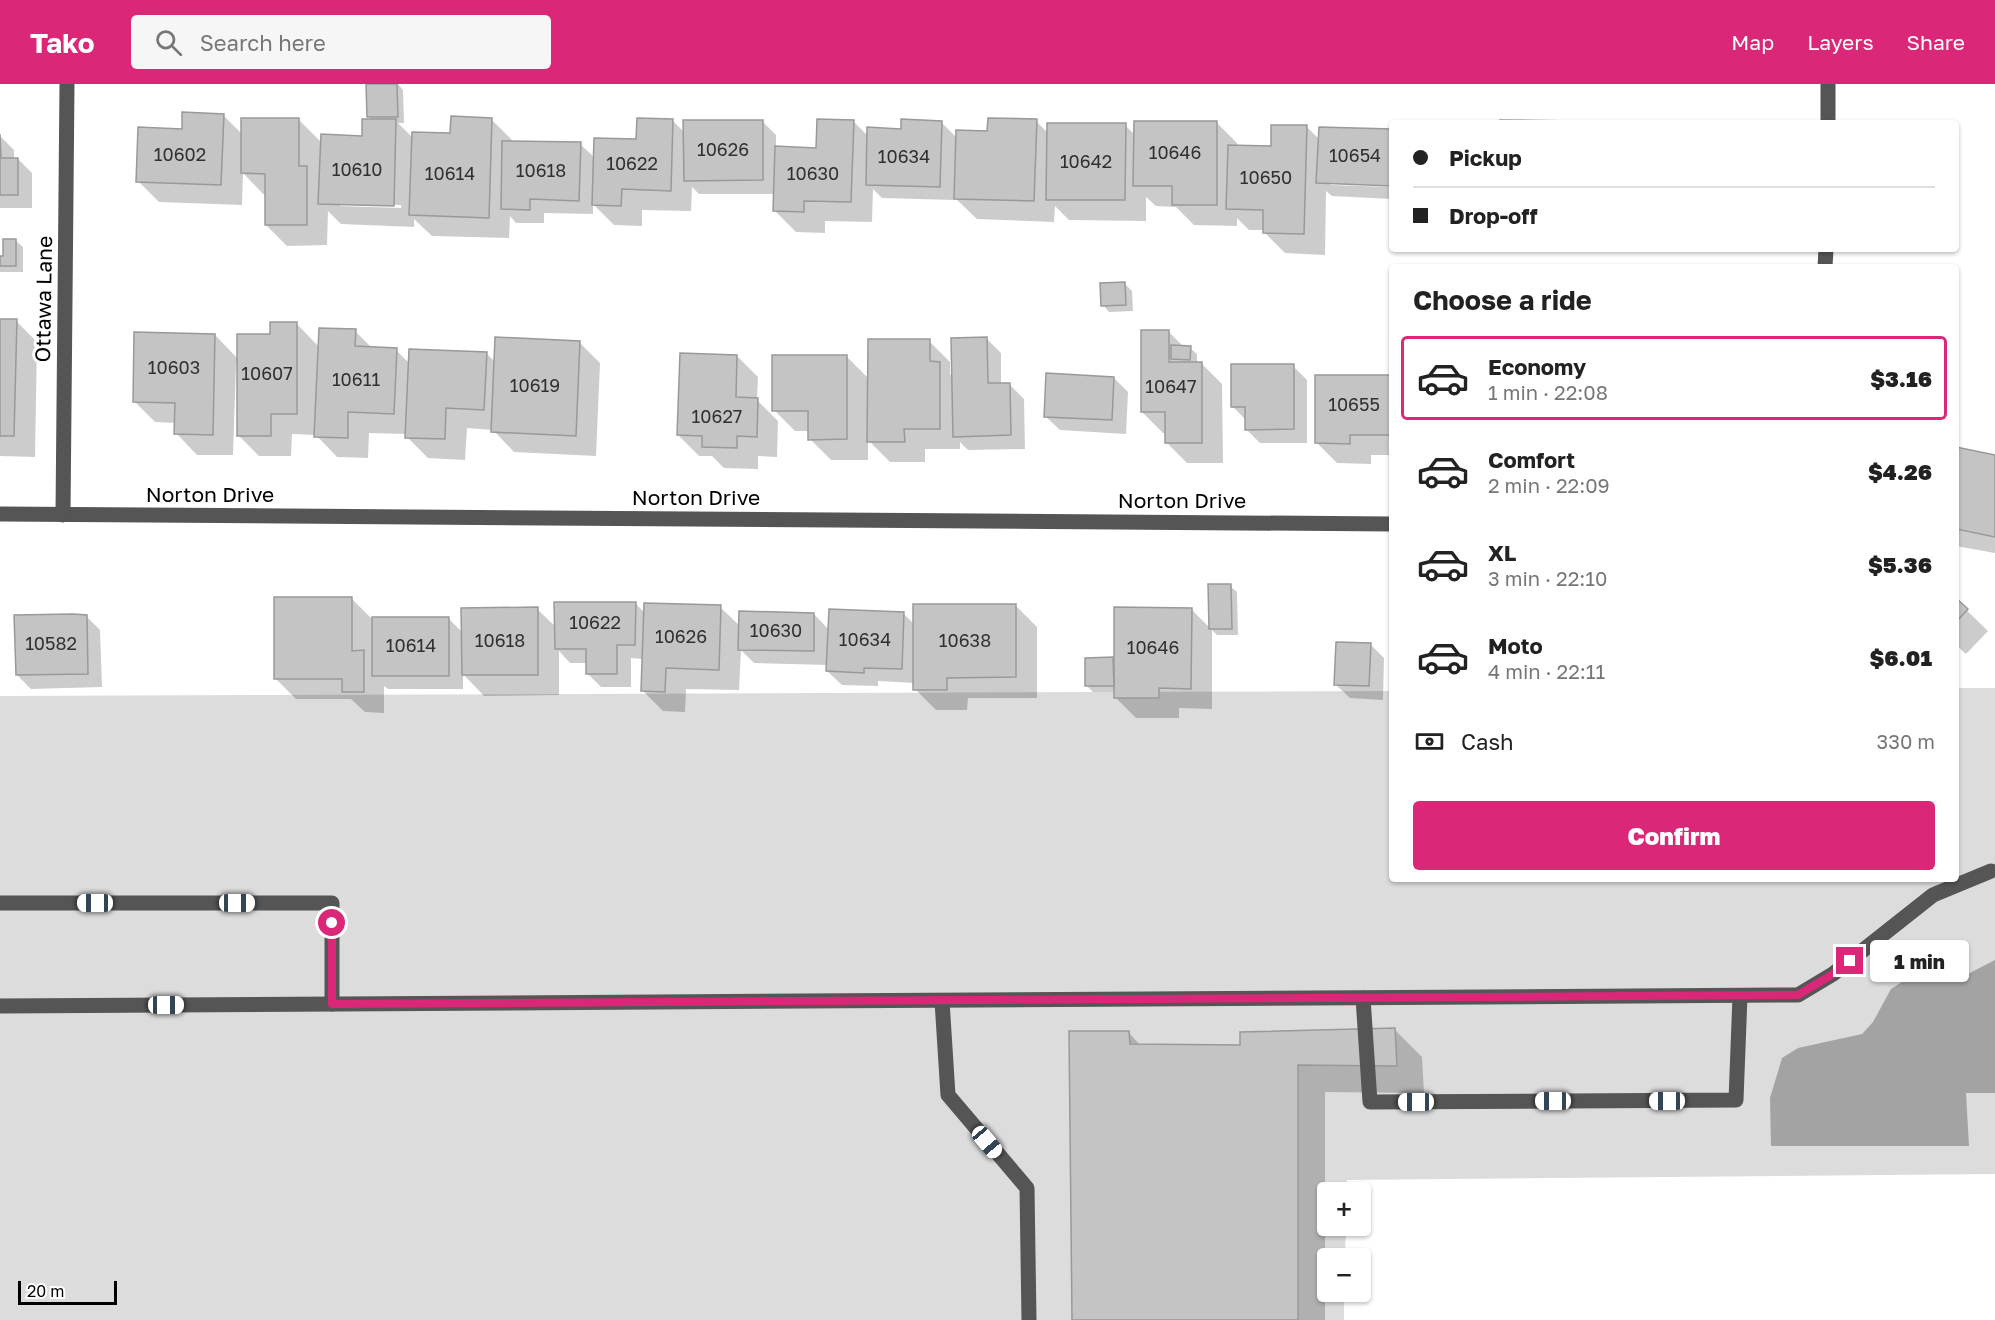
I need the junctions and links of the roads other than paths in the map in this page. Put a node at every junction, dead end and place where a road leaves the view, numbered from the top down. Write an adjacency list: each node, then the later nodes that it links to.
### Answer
1 (67, 84): 5 (street, Ottawa Lane)
2 (1828, 84): 3 (street)
3 (1828, 120)
4 (0, 514): 5 (street, Norton Drive)
5 (63, 515): 6 (street, Norton Drive)
6 (1389, 524)
7 (1994, 871): 9 (street)
8 (0, 903): 12 (street)
9 (1740, 996): 10 (street); 10 (street)
10 (1363, 998): 11 (street)
11 (942, 1001): 12 (street); 14 (street)
12 (332, 1004): 13 (street)
13 (0, 1006)
14 (1029, 1320)

